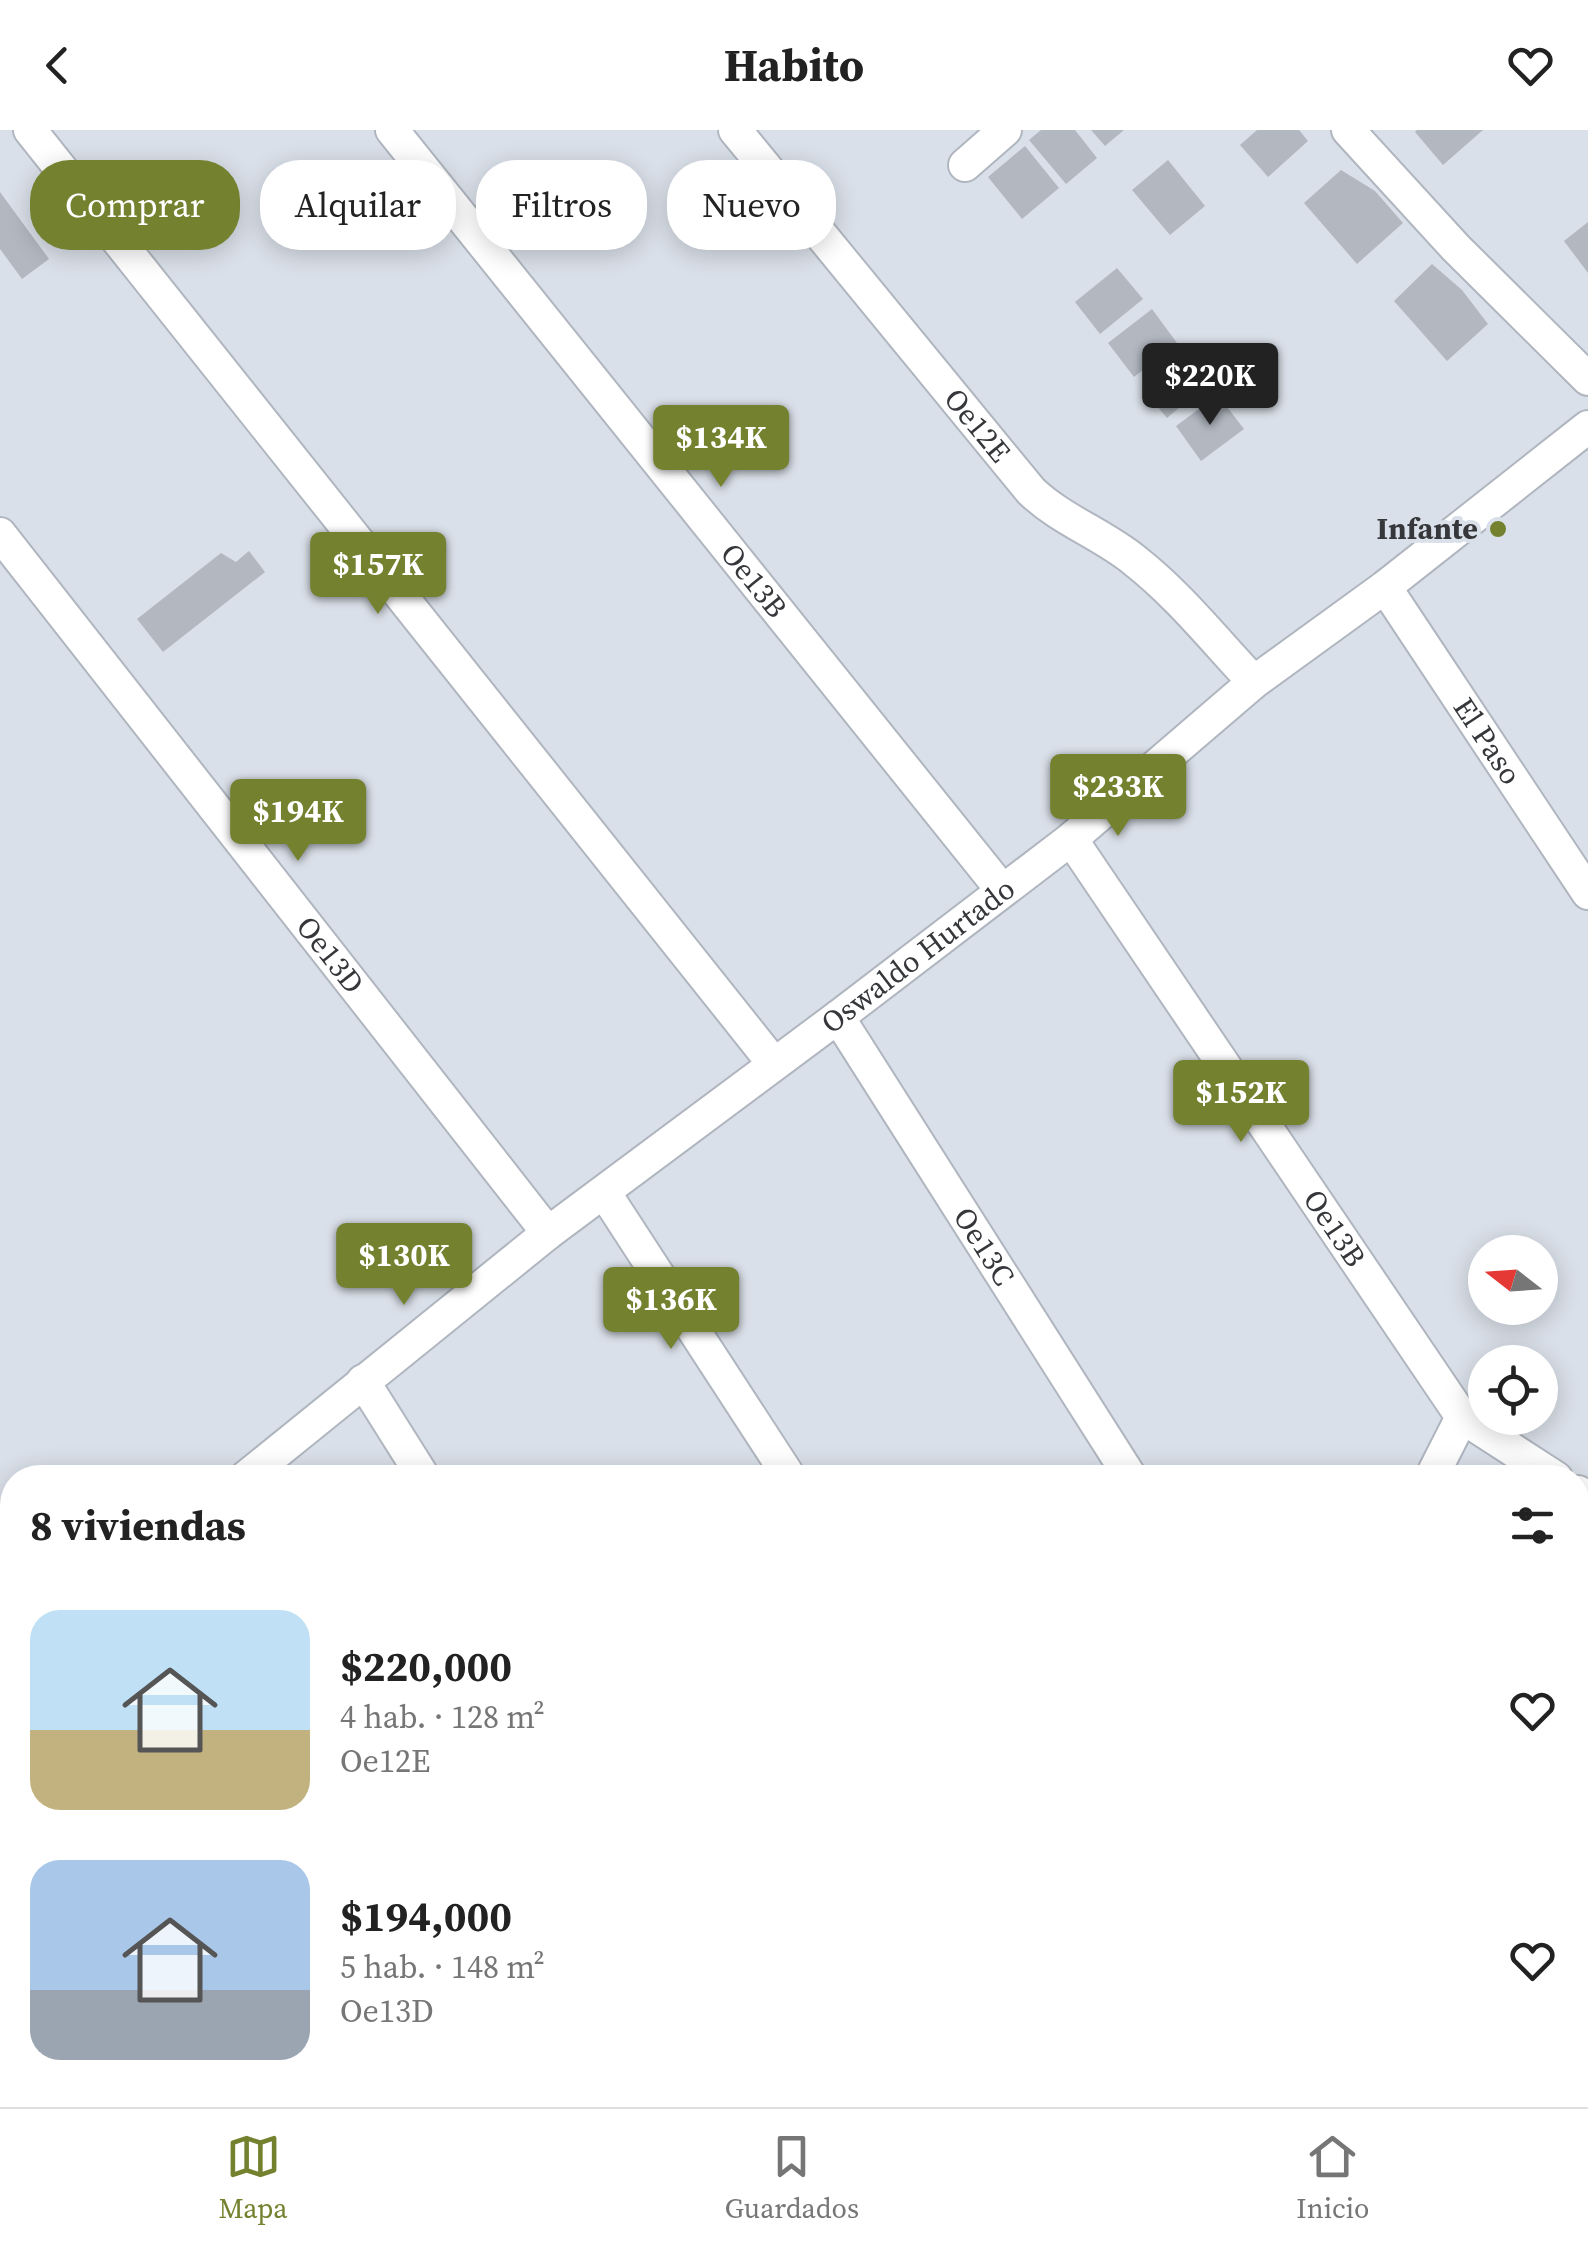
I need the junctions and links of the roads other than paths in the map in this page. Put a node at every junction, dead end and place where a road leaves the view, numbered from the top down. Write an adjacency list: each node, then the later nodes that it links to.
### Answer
1 (30, 130): 16 (street)
2 (392, 130): 13 (street, Oe13B)
3 (735, 130): 11 (street, Oe12E)
4 (1005, 130): 6 (street)
5 (1348, 130): 7 (street)
6 (965, 165)
7 (1588, 379)
8 (1588, 427): 10 (street, Oswaldo Hurtado)
9 (0, 534): 18 (street, Oe13D)
10 (1384, 588): 11 (street, Oswaldo Hurtado); 14 (street, El Paso)
11 (1254, 682): 12 (street, Oswaldo Hurtado)
12 (1071, 839): 13 (street, Oswaldo Hurtado); 20 (street, Oe13B)
13 (1002, 890): 15 (street, Oswaldo Hurtado)
14 (1588, 893)
15 (838, 1017): 16 (street, Oswaldo Hurtado); 24 (street, Oe13C)
16 (774, 1064): 17 (street, Oswaldo Hurtado)
17 (604, 1192): 18 (street, Oswaldo Hurtado); 23 (street)
18 (548, 1233): 19 (street, Oswaldo Hurtado)
19 (364, 1381): 21 (street, Oswaldo Hurtado); 22 (street)
20 (1462, 1417): 25 (street); 26 (street)
21 (261, 1465)
22 (416, 1465)
23 (782, 1465)
24 (1123, 1465)
25 (1437, 1465)
26 (1536, 1465)

